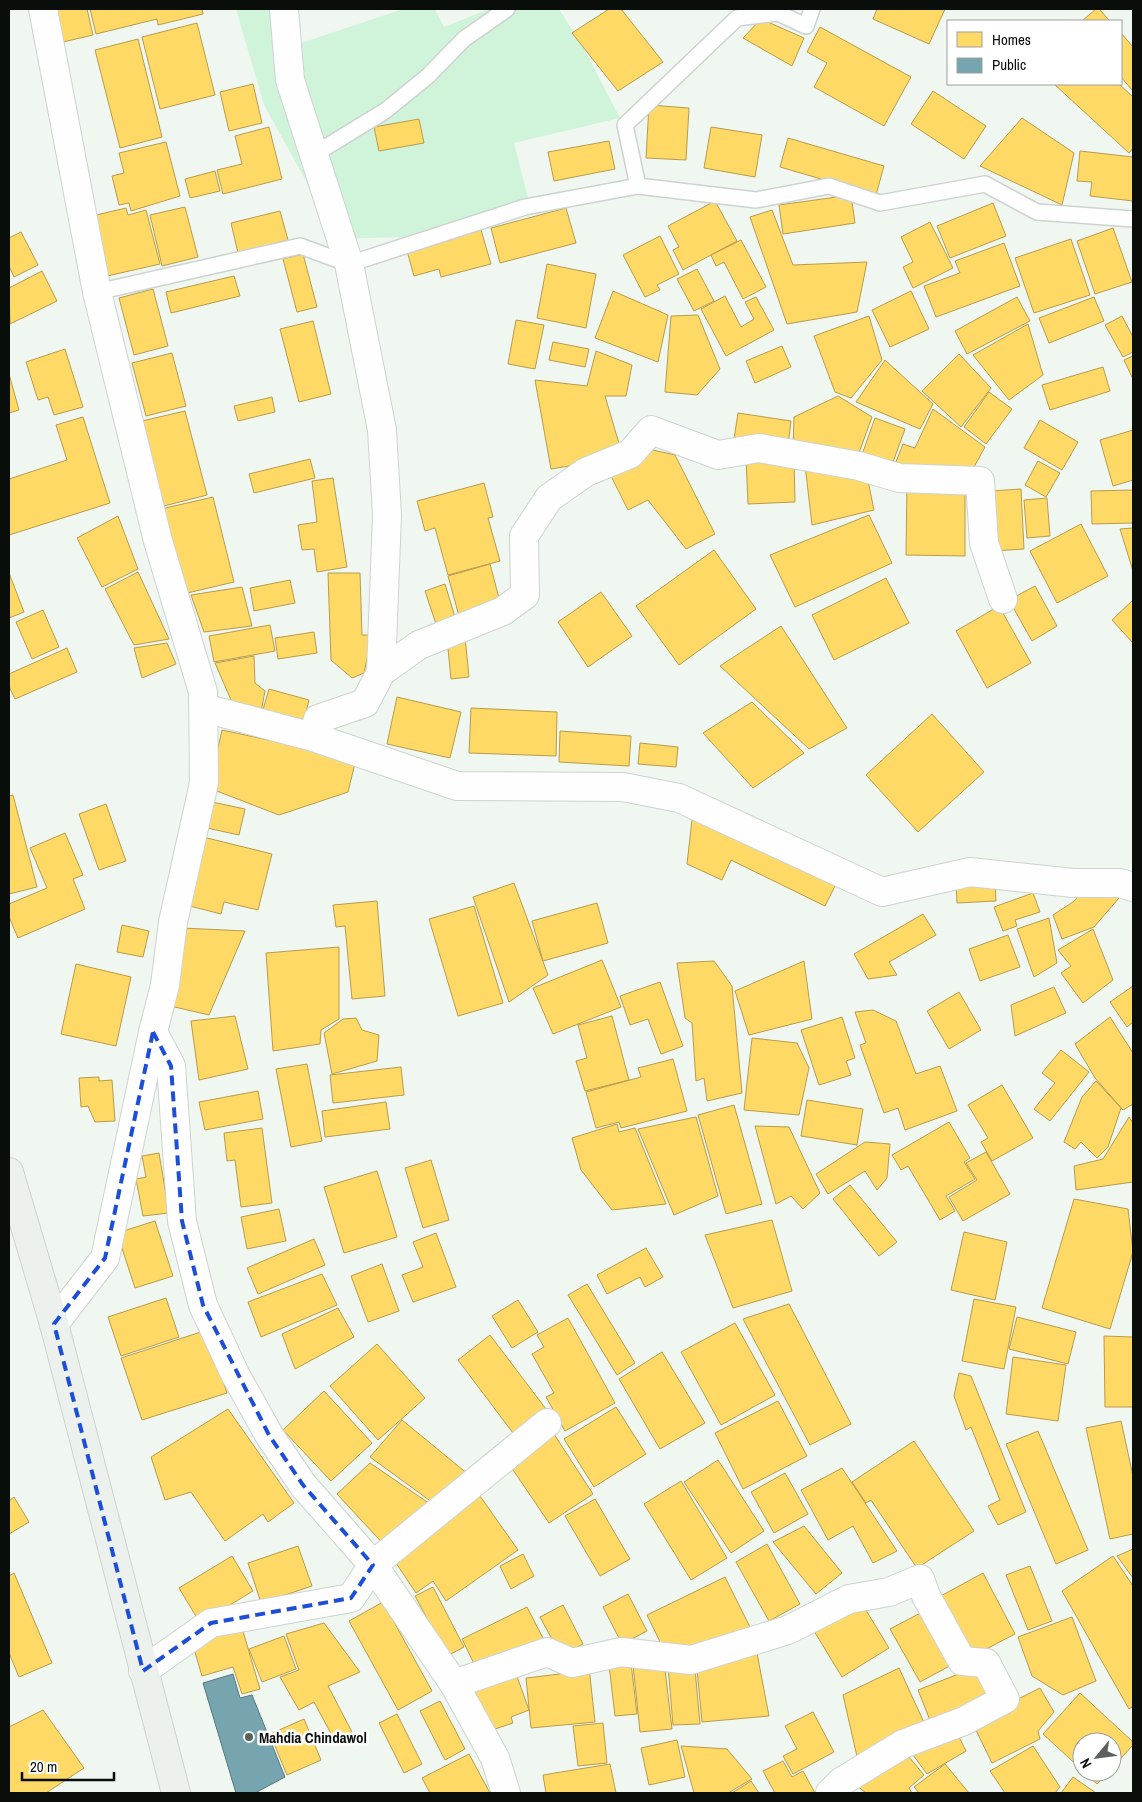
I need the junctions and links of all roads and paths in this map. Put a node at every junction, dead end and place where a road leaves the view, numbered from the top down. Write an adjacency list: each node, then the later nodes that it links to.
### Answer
1 (43, 9): 9 (street)
2 (284, 9): 5 (street)
3 (507, 9): 5 (lane)
4 (812, 9): 6 (lane)
5 (313, 155): 8 (street)
6 (638, 186): 7 (lane); 8 (lane)
7 (1133, 220)
8 (349, 264): 9 (lane); 11 (street)
9 (96, 292): 12 (street)
10 (1003, 598): 11 (street)
11 (381, 672): 13 (street)
12 (204, 708): 13 (street); 15 (street)
13 (313, 737): 14 (street)
14 (1133, 887)
15 (153, 1032): 17 (street); 19 (street)
16 (9, 1172): 17 (main road)
17 (54, 1324): 20 (main road)
18 (547, 1423): 19 (street)
19 (373, 1565): 20 (street); 21 (street)
20 (143, 1670): 22 (main road)
21 (454, 1684): 23 (street); 24 (street)
22 (176, 1793)
23 (506, 1793)
24 (830, 1793)

